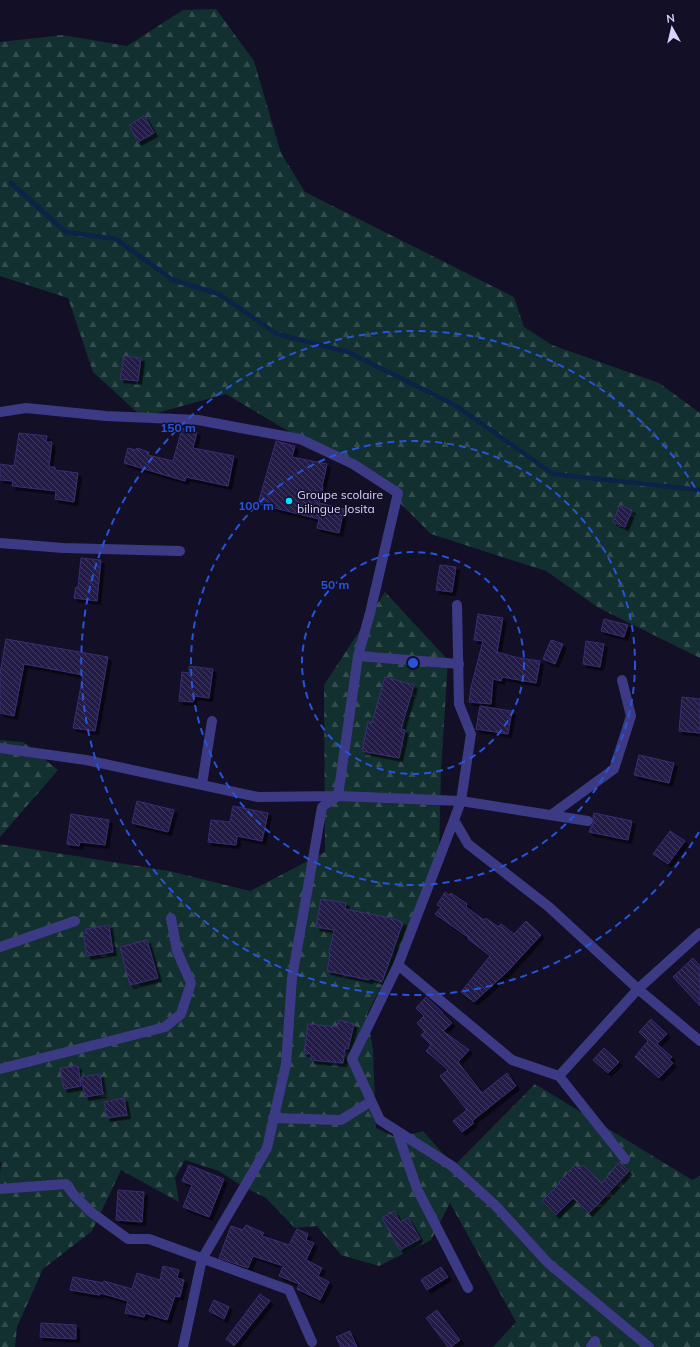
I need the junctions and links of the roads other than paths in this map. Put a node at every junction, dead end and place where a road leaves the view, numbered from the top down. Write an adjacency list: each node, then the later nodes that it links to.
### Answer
1 (0, 412): 5 (street)
2 (0, 543): 3 (street)
3 (180, 551)
4 (457, 605): 6 (street)
5 (358, 656): 6 (street); 11 (street)
6 (458, 664): 12 (street)
7 (622, 680): 13 (street)
8 (212, 721): 10 (street)
9 (0, 748): 10 (street)
10 (202, 784): 11 (street)
11 (338, 796): 12 (street); 26 (street)
12 (461, 801): 13 (street); 14 (street)
13 (551, 815): 15 (street)
14 (454, 820): 20 (street); 21 (street)
15 (588, 821)
16 (171, 918): 23 (street)
17 (75, 921): 19 (street)
18 (700, 934): 21 (street)
19 (0, 947)
20 (398, 966): 24 (street); 25 (street)
21 (638, 989): 22 (street); 24 (street)
22 (700, 1041)
23 (0, 1069)
24 (559, 1076): 28 (street)
25 (370, 1102): 26 (street); 27 (street)
26 (273, 1118): 30 (street)
27 (397, 1131): 31 (street); 34 (street)
28 (625, 1159)
29 (0, 1188): 30 (street)
30 (202, 1259): 32 (street); 33 (street)
31 (468, 1288)
32 (312, 1342)
33 (184, 1347)
34 (649, 1347)

